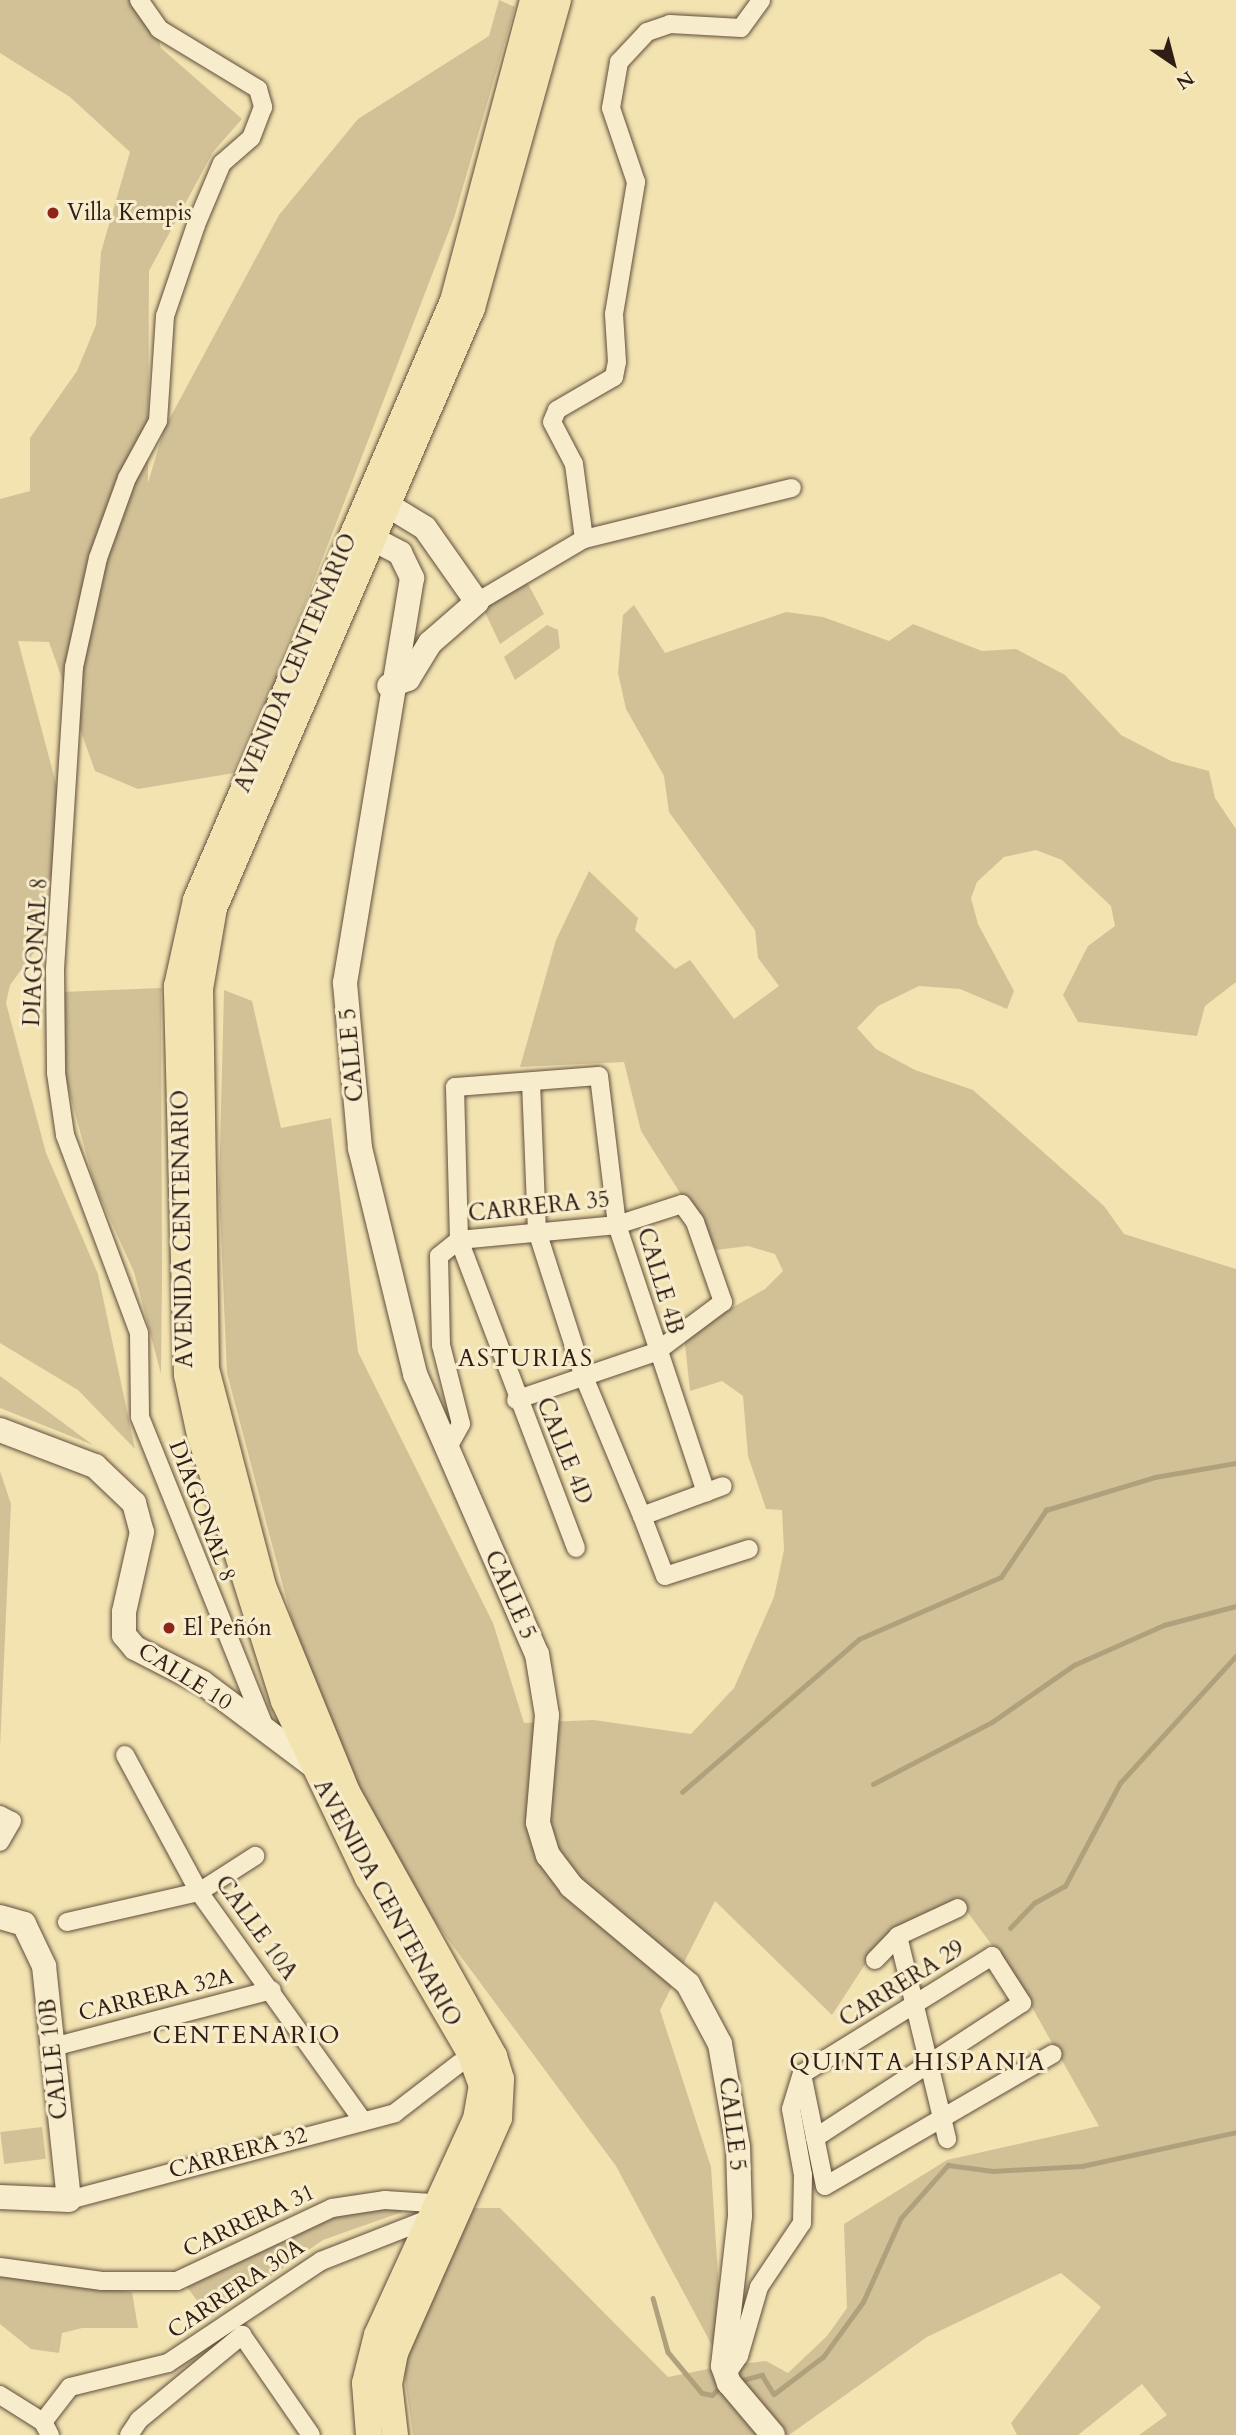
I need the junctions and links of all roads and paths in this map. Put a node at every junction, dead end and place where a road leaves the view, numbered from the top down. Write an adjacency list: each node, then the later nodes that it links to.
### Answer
1 (139, 0): 24 (street, DIAGONAL 8)
2 (533, 0): 5 (main road, AVENIDA CENTENARIO)
3 (558, 0): 5 (main road, AVENIDA CENTENARIO)
4 (761, 0): 9 (street)
5 (427, 385): 7 (main road, AVENIDA CENTENARIO)
6 (792, 488): 9 (street)
7 (378, 498): 8 (main road, AVENIDA CENTENARIO); 10 (street)
8 (363, 532): 11 (street, CALLE 5); 26 (main road, AVENIDA CENTENARIO); 27 (main road, AVENIDA CENTENARIO)
9 (583, 540): 10 (street)
10 (477, 602): 11 (street)
11 (389, 687): 20 (street, CALLE 5)
12 (531, 1082): 13 (street, CALLE 4B); 14 (street); 15 (street, CALLE 4D)
13 (617, 1225): 14 (street, CARRERA 35); 16 (street, CALLE 4B); 16 (street, CARRERA 35)
14 (537, 1231): 15 (street, CARRERA 35); 17 (street)
15 (459, 1240): 18 (street, CALLE 4D); 20 (street, CARRERA 35)
16 (656, 1352): 17 (street); 21 (street, CALLE 4B)
17 (584, 1377): 18 (street); 21 (street)
18 (516, 1400): 22 (street, CALLE 4D)
19 (0, 1430): 24 (street, CALLE 10)
20 (446, 1451): 53 (street, CALLE 5)
21 (641, 1514): 23 (street)
22 (576, 1548)
23 (749, 1549)
24 (266, 1732): 26 (street, CALLE 10)
25 (125, 1755): 31 (street, CALLE 10A)
26 (312, 1765): 27 (street, CALLE 10); 44 (main road, AVENIDA CENTENARIO)
27 (347, 1792): 44 (main road, AVENIDA CENTENARIO)
28 (6, 1818): 29 (street)
29 (0, 1842)
30 (255, 1856): 31 (street)
31 (199, 1892): 34 (street); 37 (street, CALLE 10A)
32 (958, 1908): 35 (street, CARRERA 29)
33 (0, 1917): 39 (street, CALLE 10B)
34 (66, 1922)
35 (898, 1936): 36 (street, CARRERA 29); 38 (street)
36 (875, 1960)
37 (272, 1990): 39 (street, CARRERA 32A); 45 (street, CALLE 10A)
38 (914, 2007): 42 (street); 42 (street, CARRERA 29); 43 (street, CARRERA 29)
39 (53, 2047): 50 (street, CALLE 10B)
40 (1053, 2054): 46 (street)
41 (460, 2063): 45 (street, CARRERA 32)
42 (930, 2067): 46 (street); 47 (street)
43 (802, 2074): 47 (street); 53 (street)
44 (489, 2115): 51 (main road, AVENIDA CENTENARIO)
45 (363, 2121): 50 (street, CARRERA 32)
46 (943, 2121): 47 (street); 48 (street)
47 (815, 2138)
48 (947, 2139)
49 (0, 2197): 50 (street, CARRERA 32)
50 (69, 2200)
51 (441, 2209): 52 (street, CARRERA 31); 55 (street, CARRERA 30A); 58 (main road, AVENIDA CENTENARIO); 59 (main road, AVENIDA CENTENARIO)
52 (0, 2267)
53 (726, 2375): 60 (street)
54 (0, 2395): 55 (street)
55 (47, 2429)
56 (129, 2435): 57 (street)
57 (311, 2435)
58 (369, 2435)
59 (395, 2435)
60 (773, 2435)

